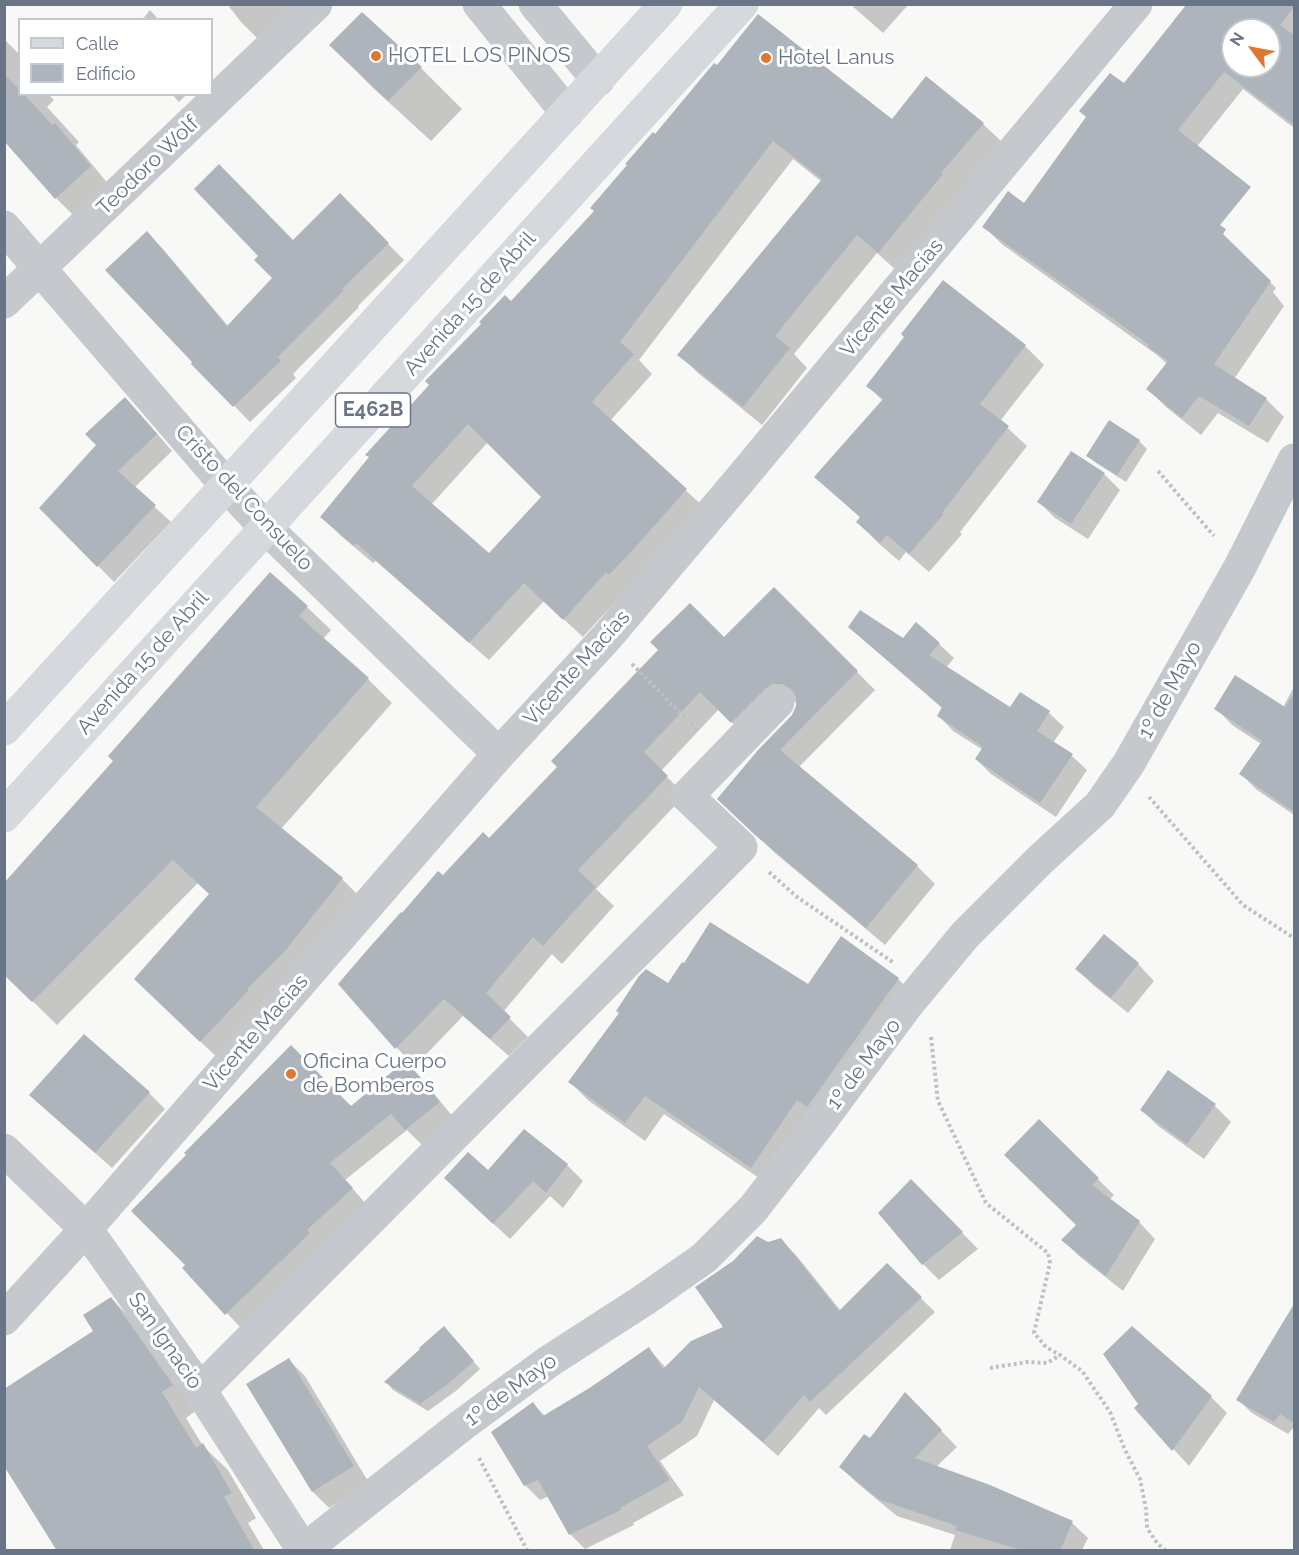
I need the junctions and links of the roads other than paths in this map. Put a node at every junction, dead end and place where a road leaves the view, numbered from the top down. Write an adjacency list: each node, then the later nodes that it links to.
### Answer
1 (316, 4): 10 (street, Teodoro Wolf)
2 (479, 4): 8 (street)
3 (535, 4): 7 (street)
4 (666, 4): 7 (main road, E462B)
5 (742, 4): 14 (main road, Avenida 15 de Abril / E462B)
6 (1136, 4): 17 (street, Vicente Macías)
7 (598, 80): 8 (main road, E462B)
8 (567, 113): 13 (main road, E462B)
9 (4, 227): 10 (street, Cristo del Consuelo)
10 (40, 269): 11 (street, Teodoro Wolf); 13 (street, Cristo del Consuelo)
11 (4, 302)
12 (1294, 460): 23 (street, 1º de Mayo)
13 (226, 485): 14 (street, Cristo del Consuelo); 16 (main road, E462B)
14 (266, 528): 17 (street, Cristo del Consuelo); 18 (main road, Avenida 15 de Abril / E462B)
15 (778, 702): 22 (street)
16 (4, 729)
17 (499, 754): 20 (street, Vicente Macías)
18 (4, 816)
19 (4, 1150): 20 (street, San Ignacio)
20 (86, 1229): 21 (street, Vicente Macías); 22 (street, San Ignacio)
21 (4, 1319)
22 (200, 1390): 23 (street, San Ignacio)
23 (304, 1551)

